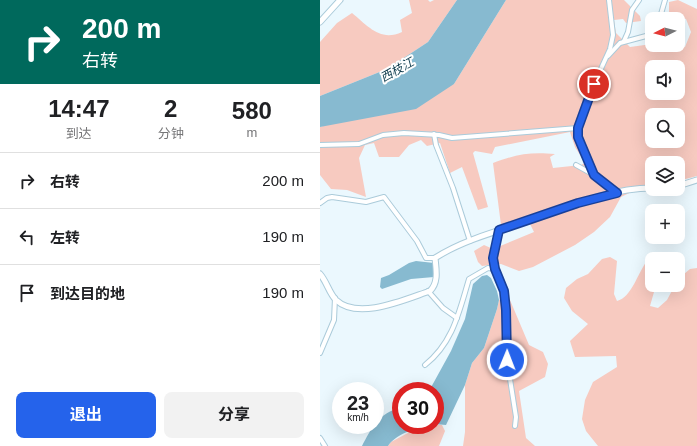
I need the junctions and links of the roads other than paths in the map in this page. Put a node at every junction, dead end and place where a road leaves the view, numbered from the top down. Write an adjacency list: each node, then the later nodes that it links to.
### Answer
1 (340, 0): 6 (street)
2 (609, 0): 9 (street)
3 (639, 0): 8 (street)
4 (665, 0): 5 (street)
5 (662, 12)
6 (320, 22)
7 (645, 36): 8 (street)
8 (624, 41): 9 (street)
9 (606, 58): 10 (street)
10 (578, 128): 11 (street); 14 (street)
11 (434, 134): 12 (street); 21 (street)
12 (320, 145)
13 (576, 166): 14 (street)
14 (594, 175): 18 (street)
15 (697, 180): 16 (street)
16 (685, 184)
17 (645, 189): 18 (street)
18 (617, 193): 20 (street)
19 (320, 204): 22 (street)
20 (499, 230): 21 (street); 23 (street)
21 (470, 241): 22 (street)
22 (436, 258): 25 (street)
23 (495, 269): 27 (street); 30 (street)
24 (320, 274): 26 (street)
25 (428, 291): 26 (street); 27 (street)
26 (335, 298): 28 (street)
27 (457, 318): 29 (street)
28 (320, 353)
29 (425, 365)
30 (515, 426)
31 (320, 438): 32 (street)
32 (326, 446)

